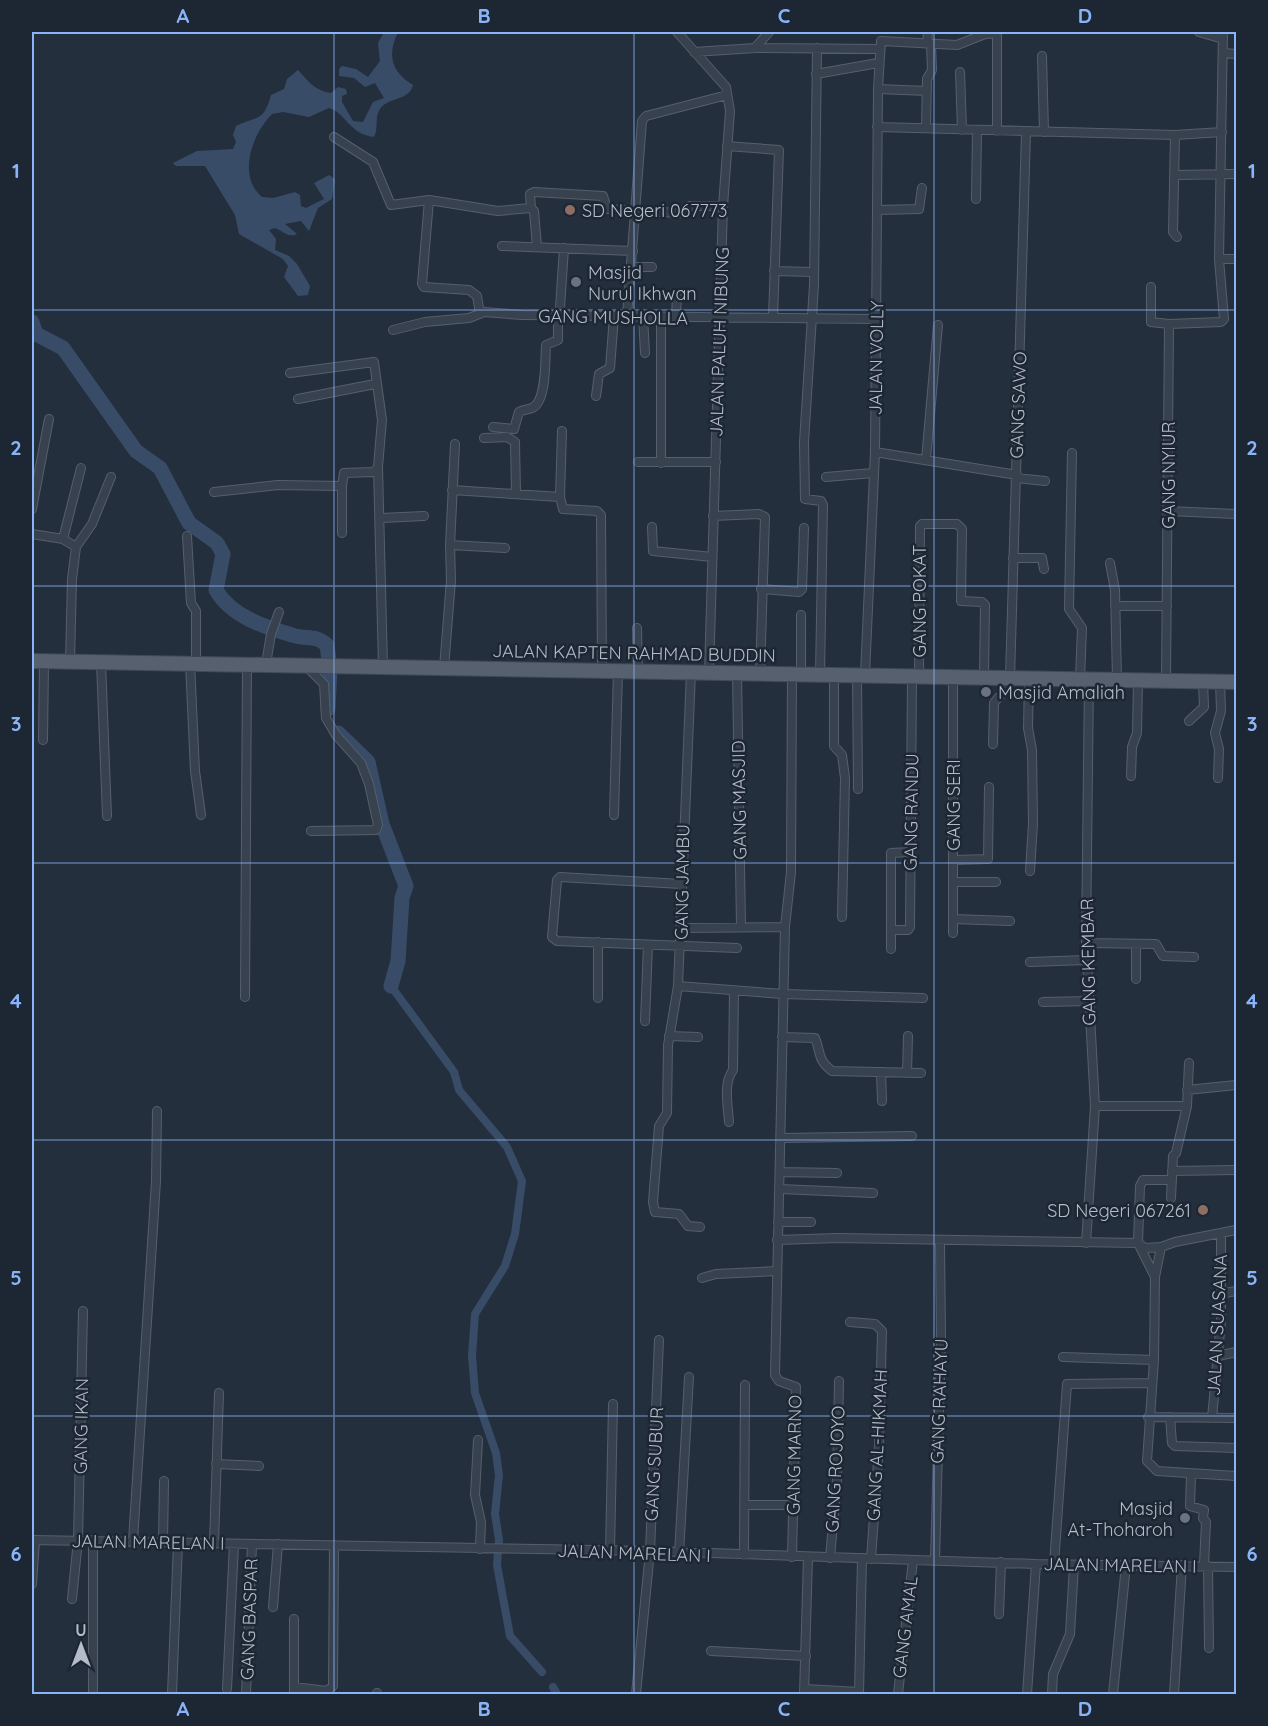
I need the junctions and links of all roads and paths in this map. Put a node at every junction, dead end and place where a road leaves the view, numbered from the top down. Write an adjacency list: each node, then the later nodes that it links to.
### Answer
1 (677, 32): 10 (street, JALAN PALUH NIBUNG)
2 (769, 32): 8 (street)
3 (928, 32): 6 (street)
4 (1199, 32): 5 (street)
5 (1223, 35): 11 (street)
6 (929, 44): 7 (street); 18 (street); 24 (street)
7 (880, 45): 9 (street); 14 (street, JALAN VOLLY)
8 (755, 48): 9 (street); 10 (street)
9 (817, 48): 16 (street)
10 (694, 52): 19 (street, JALAN PALUH NIBUNG)
11 (1224, 54): 12 (street); 26 (street)
12 (1236, 54)
13 (1042, 56): 25 (street)
14 (878, 63): 16 (street); 17 (street, JALAN VOLLY)
15 (960, 72): 22 (street)
16 (816, 74): 51 (street)
17 (878, 89): 18 (street); 20 (street, JALAN VOLLY)
18 (927, 92): 21 (street)
19 (727, 95): 30 (street, JALAN PALUH NIBUNG); 40 (street)
20 (877, 127): 21 (street); 39 (street, JALAN VOLLY)
21 (926, 128): 22 (street)
22 (962, 130): 23 (street)
23 (977, 130): 24 (street); 35 (street)
24 (997, 131): 27 (street)
25 (1044, 132): 27 (street); 28 (street)
26 (1222, 132): 28 (street); 31 (street)
27 (1026, 133): 87 (street, GANG SAWO)
28 (1175, 135): 33 (street)
29 (334, 137): 36 (street)
30 (727, 146): 37 (street, JALAN PALUH NIBUNG); 50 (street)
31 (1222, 174): 32 (street); 33 (street); 46 (street)
32 (1236, 174)
33 (1175, 175): 41 (street)
34 (922, 188): 39 (street)
35 (976, 199)
36 (429, 200): 38 (street); 54 (street)
37 (723, 206): 40 (street); 62 (street, JALAN PALUH NIBUNG)
38 (531, 208): 40 (street); 43 (street)
39 (877, 210): 64 (street, JALAN VOLLY)
40 (636, 211): 45 (street)
41 (1177, 237)
42 (502, 246): 43 (street)
43 (537, 247): 44 (street)
44 (564, 248): 45 (street); 55 (street)
45 (633, 251): 48 (street)
46 (1219, 259): 47 (street); 65 (street)
47 (1236, 259)
48 (632, 267): 49 (street); 57 (street)
49 (652, 267)
50 (774, 271): 51 (street); 59 (street)
51 (813, 272): 63 (street)
52 (1151, 287): 65 (street)
53 (676, 294): 61 (street)
54 (482, 313): 55 (street, GANG MUSHOLLA); 67 (street, GANG MUSHOLLA)
55 (560, 316): 56 (street, GANG MUSHOLLA); 74 (street)
56 (614, 316): 57 (street, GANG MUSHOLLA); 71 (street)
57 (627, 316): 58 (street, GANG MUSHOLLA)
58 (643, 316): 60 (street, GANG MUSHOLLA); 68 (street)
59 (773, 316): 62 (street, GANG MUSHOLLA); 63 (street, GANG MUSHOLLA)
60 (661, 317): 61 (street, GANG MUSHOLLA); 83 (street)
61 (676, 318): 62 (street, GANG MUSHOLLA)
62 (720, 318): 82 (street, JALAN PALUH NIBUNG)
63 (812, 318): 64 (street, GANG MUSHOLLA); 138 (street)
64 (877, 319): 78 (street, JALAN VOLLY)
65 (1169, 324): 97 (street, GANG NYIUR)
66 (938, 325): 80 (street)
67 (395, 329)
68 (645, 353)
69 (290, 373): 70 (street)
70 (375, 384): 72 (street); 84 (street)
71 (596, 396)
72 (298, 399)
73 (49, 419): 96 (street)
74 (493, 427)
75 (562, 430): 95 (street)
76 (484, 438): 94 (street)
77 (455, 444): 92 (street)
78 (875, 452): 80 (street); 86 (street, JALAN VOLLY)
79 (1072, 453): 144 (street, GANG KEMBAR)
80 (926, 459): 87 (street)
81 (638, 462): 83 (street)
82 (716, 462): 83 (street); 99 (street, JALAN PALUH NIBUNG)
83 (661, 463)
84 (378, 467): 91 (street); 101 (street)
85 (81, 468): 107 (street)
86 (873, 473): 89 (street); 139 (street, JALAN VOLLY)
87 (1016, 476): 90 (street); 112 (street, GANG SAWO)
88 (111, 477): 109 (street)
89 (825, 477)
90 (1045, 481)
91 (342, 486): 93 (street); 104 (street)
92 (452, 490): 94 (street); 108 (street)
93 (213, 492)
94 (516, 494): 95 (street)
95 (560, 497): 130 (street)
96 (32, 508)
97 (1168, 511): 98 (street); 117 (street, GANG NYIUR)
98 (1236, 514)
99 (713, 515): 111 (street, JALAN PALUH NIBUNG); 115 (street)
100 (424, 516): 101 (street)
101 (381, 518): 128 (street)
102 (652, 527): 111 (street)
103 (804, 528): 115 (street)
104 (342, 533)
105 (32, 534): 107 (street)
106 (186, 536): 124 (street)
107 (63, 539): 109 (street)
108 (450, 545): 110 (street); 129 (street)
109 (76, 547): 122 (street)
110 (505, 548)
111 (712, 557): 134 (street, JALAN PALUH NIBUNG)
112 (1013, 558): 114 (street); 145 (street, GANG SAWO)
113 (1110, 563): 116 (street)
114 (1044, 569)
115 (761, 589): 136 (street)
116 (1115, 606): 117 (street); 146 (street)
117 (1167, 606): 148 (street, GANG NYIUR)
118 (279, 612): 126 (street)
119 (801, 615): 137 (street, GANG MARNO)
120 (637, 628): 132 (street)
121 (38, 661): 122 (main road, JALAN KAPTEN RAHMAD BUDDIN); 154 (street)
122 (70, 661): 123 (main road, JALAN KAPTEN RAHMAD BUDDIN)
123 (101, 662): 124 (main road, JALAN KAPTEN RAHMAD BUDDIN); 162 (street)
124 (193, 663): 125 (main road, JALAN KAPTEN RAHMAD BUDDIN); 160 (street)
125 (247, 664): 126 (main road, JALAN KAPTEN RAHMAD BUDDIN); 192 (street)
126 (266, 664): 127 (main road, JALAN KAPTEN RAHMAD BUDDIN)
127 (305, 666): 128 (main road, JALAN KAPTEN RAHMAD BUDDIN); 163 (street)
128 (383, 667): 129 (main road, JALAN KAPTEN RAHMAD BUDDIN)
129 (444, 668): 130 (main road, JALAN KAPTEN RAHMAD BUDDIN)
130 (602, 671): 131 (main road, JALAN KAPTEN RAHMAD BUDDIN)
131 (618, 671): 132 (main road, JALAN KAPTEN RAHMAD BUDDIN); 161 (street)
132 (638, 671): 133 (main road, JALAN KAPTEN RAHMAD BUDDIN)
133 (690, 672): 134 (main road, JALAN KAPTEN RAHMAD BUDDIN); 169 (street, GANG JAMBU)
134 (709, 673): 135 (main road, JALAN KAPTEN RAHMAD BUDDIN)
135 (737, 673): 136 (main road, JALAN KAPTEN RAHMAD BUDDIN); 173 (street, GANG MASJID)
136 (760, 673): 137 (main road, JALAN KAPTEN RAHMAD BUDDIN)
137 (796, 674): 138 (main road, JALAN KAPTEN RAHMAD BUDDIN); 174 (street, GANG MARNO)
138 (827, 675): 139 (main road, JALAN KAPTEN RAHMAD BUDDIN); 170 (street)
139 (861, 675): 140 (main road, JALAN KAPTEN RAHMAD BUDDIN); 159 (street, JALAN VOLLY)
140 (916, 676): 141 (main road, JALAN KAPTEN RAHMAD BUDDIN); 142 (street, GANG POKAT); 164 (street, GANG RANDU)
141 (952, 677): 142 (main road, JALAN KAPTEN RAHMAD BUDDIN); 165 (street, GANG SERI)
142 (984, 677): 145 (main road, JALAN KAPTEN RAHMAD BUDDIN)
143 (1029, 678): 144 (main road, JALAN KAPTEN RAHMAD BUDDIN); 145 (main road, JALAN KAPTEN RAHMAD BUDDIN); 166 (street)
144 (1085, 679): 146 (main road, JALAN KAPTEN RAHMAD BUDDIN); 179 (street, GANG KEMBAR)
145 (1005, 680)
146 (1117, 680): 147 (main road, JALAN KAPTEN RAHMAD BUDDIN)
147 (1138, 680): 148 (main road, JALAN KAPTEN RAHMAD BUDDIN); 156 (street)
148 (1166, 681): 149 (main road, JALAN KAPTEN RAHMAD BUDDIN)
149 (1203, 681): 150 (main road, JALAN KAPTEN RAHMAD BUDDIN); 153 (street)
150 (1220, 681): 151 (main road, JALAN KAPTEN RAHMAD BUDDIN); 157 (street)
151 (1236, 682)
152 (999, 698): 155 (street)
153 (1189, 721)
154 (43, 740)
155 (993, 744)
156 (1131, 776)
157 (1218, 778)
158 (989, 786): 165 (street)
159 (858, 789)
160 (201, 815)
161 (614, 815)
162 (107, 816)
163 (311, 831)
164 (911, 852): 176 (street, GANG RANDU); 176 (street)
165 (954, 860): 167 (street, GANG SERI)
166 (1030, 870)
167 (954, 882): 168 (street); 171 (street, GANG SERI)
168 (996, 882)
169 (681, 884): 175 (street, GANG JAMBU); 178 (street)
170 (842, 917)
171 (953, 919): 172 (street); 177 (street, GANG SERI)
172 (1010, 921)
173 (741, 927): 174 (street); 175 (street)
174 (785, 927): 191 (street, GANG MARNO)
175 (681, 928): 182 (street, GANG JAMBU)
176 (891, 930): 184 (street)
177 (953, 933)
178 (598, 942): 180 (street); 193 (street)
179 (1086, 943): 181 (street); 186 (street, GANG KEMBAR)
180 (648, 945): 182 (street); 197 (street)
181 (1136, 945): 185 (street); 188 (street)
182 (681, 946): 183 (street); 189 (street, GANG JAMBU)
183 (736, 948)
184 (891, 949)
185 (1194, 957)
186 (1086, 960): 187 (street); 195 (street, GANG KEMBAR)
187 (1030, 962)
188 (1136, 979)
189 (678, 986): 190 (street); 198 (street, GANG JAMBU)
190 (734, 990): 191 (street); 212 (street)
191 (783, 994): 194 (street); 201 (street, GANG MARNO)
192 (245, 996)
193 (598, 998)
194 (923, 998)
195 (1089, 1001): 196 (street); 209 (street, GANG KEMBAR)
196 (1043, 1002)
197 (645, 1021)
198 (669, 1036): 200 (street); 224 (street, GANG JAMBU)
199 (908, 1036): 204 (street)
200 (698, 1037)
201 (782, 1037): 203 (street); 214 (street, GANG MARNO)
202 (1189, 1063): 207 (street)
203 (881, 1072): 204 (street); 208 (street)
204 (906, 1073): 205 (street)
205 (921, 1073)
206 (1236, 1085): 207 (street)
207 (1187, 1090): 210 (street)
208 (882, 1101)
209 (1095, 1106): 210 (street); 229 (street, GANG KEMBAR)
210 (1187, 1106): 218 (street)
211 (157, 1110): 266 (street)
212 (729, 1122)
213 (912, 1136): 214 (street)
214 (781, 1138): 216 (street, GANG MARNO)
215 (1236, 1170): 218 (street)
216 (780, 1173): 217 (street); 219 (street, GANG MARNO)
217 (837, 1173)
218 (1172, 1175): 221 (street); 230 (street)
219 (780, 1189): 220 (street); 222 (street, GANG MARNO)
220 (873, 1193)
221 (1171, 1198)
222 (778, 1222): 223 (street); 227 (street, GANG MARNO)
223 (811, 1222)
224 (700, 1227)
225 (1236, 1230): 226 (street)
226 (1221, 1233): 231 (street); 236 (street, JALAN SUASANA)
227 (777, 1240): 228 (street); 232 (street, GANG MARNO)
228 (940, 1241): 229 (street); 284 (street, GANG RAHAYU)
229 (1086, 1243): 230 (street)
230 (1138, 1243): 231 (street); 233 (street)
231 (1161, 1247): 233 (street)
232 (777, 1271): 234 (street); 262 (street, GANG MARNO)
233 (1155, 1277): 243 (street)
234 (702, 1278)
235 (1236, 1291): 236 (street)
236 (1219, 1294): 241 (street, JALAN SUASANA)
237 (83, 1311): 264 (street, GANG IKAN)
238 (850, 1322): 282 (street, GANG AL-HIKMAH)
239 (659, 1340): 275 (street, GANG SUBUR)
240 (1236, 1352): 241 (street)
241 (1218, 1356): 253 (street, JALAN SUASANA)
242 (1063, 1357): 243 (street)
243 (1154, 1360): 246 (street)
244 (689, 1377): 277 (street)
245 (839, 1381): 281 (street, GANG ROJOYO)
246 (1151, 1383): 250 (street); 287 (street)
247 (745, 1385): 261 (street)
248 (219, 1393): 256 (street)
249 (613, 1404): 276 (street)
250 (1148, 1417): 251 (street); 258 (street)
251 (1170, 1417): 253 (street); 255 (street)
252 (1233, 1417): 253 (street)
253 (1212, 1418)
254 (477, 1440): 274 (street)
255 (1236, 1448)
256 (216, 1464): 257 (street); 268 (street)
257 (259, 1466)
258 (1191, 1475): 259 (street); 291 (street)
259 (1236, 1476)
260 (164, 1480): 267 (street)
261 (744, 1505): 262 (street); 278 (street)
262 (792, 1505): 279 (street, GANG MARNO)
263 (33, 1540): 264 (street, JALAN MARELAN I); 293 (street)
264 (78, 1540): 265 (street, JALAN MARELAN I); 294 (street, GANG IKAN)
265 (93, 1540): 266 (street, JALAN MARELAN I); 305 (street)
266 (132, 1541): 267 (street, JALAN MARELAN I)
267 (163, 1542): 269 (street, JALAN MARELAN I)
268 (214, 1542): 269 (street, JALAN MARELAN I); 270 (street, JALAN MARELAN I)
269 (178, 1543): 306 (street)
270 (234, 1544): 271 (street, JALAN MARELAN I); 301 (street)
271 (252, 1544): 272 (street, JALAN MARELAN I); 307 (street, GANG BASPAR)
272 (278, 1544): 273 (street, JALAN MARELAN I); 295 (street)
273 (334, 1545): 274 (street, JALAN MARELAN I); 302 (street)
274 (483, 1549): 276 (street, JALAN MARELAN I)
275 (650, 1551): 276 (street, JALAN MARELAN I); 277 (street, JALAN MARELAN I); 308 (street, GANG SUBUR)
276 (610, 1552)
277 (679, 1554): 278 (street, JALAN MARELAN I)
278 (744, 1555): 279 (street, JALAN MARELAN I)
279 (792, 1557): 280 (street, JALAN MARELAN I)
280 (808, 1557): 281 (street, JALAN MARELAN I); 300 (street)
281 (830, 1557): 282 (street, JALAN MARELAN I)
282 (866, 1559): 283 (street, JALAN MARELAN I); 304 (street, GANG AL-HIKMAH)
283 (913, 1560): 284 (street, JALAN MARELAN I); 309 (street, GANG AMAL)
284 (935, 1561): 285 (street, JALAN MARELAN I)
285 (1000, 1562): 286 (street, JALAN MARELAN I); 296 (street)
286 (1036, 1564): 287 (street, JALAN MARELAN I); 310 (street)
287 (1054, 1564): 288 (street, JALAN MARELAN I)
288 (1074, 1564): 289 (street, JALAN MARELAN I); 311 (street)
289 (1126, 1565): 290 (street, JALAN MARELAN I); 312 (street)
290 (1182, 1565): 291 (street, JALAN MARELAN I); 313 (street)
291 (1206, 1566): 292 (street, JALAN MARELAN I); 298 (street)
292 (1236, 1567)
293 (32, 1584)
294 (72, 1599)
295 (273, 1608)
296 (999, 1614)
297 (294, 1618): 302 (street)
298 (1209, 1648)
299 (711, 1651): 300 (street)
300 (806, 1656): 303 (street)
301 (227, 1689)
302 (294, 1691)
303 (805, 1692): 304 (street)
304 (859, 1693)
305 (93, 1695)
306 (172, 1695)
307 (246, 1695)
308 (636, 1695)
309 (898, 1695)
310 (1027, 1695)
311 (1052, 1695)
312 (1113, 1695)
313 (1174, 1695)

